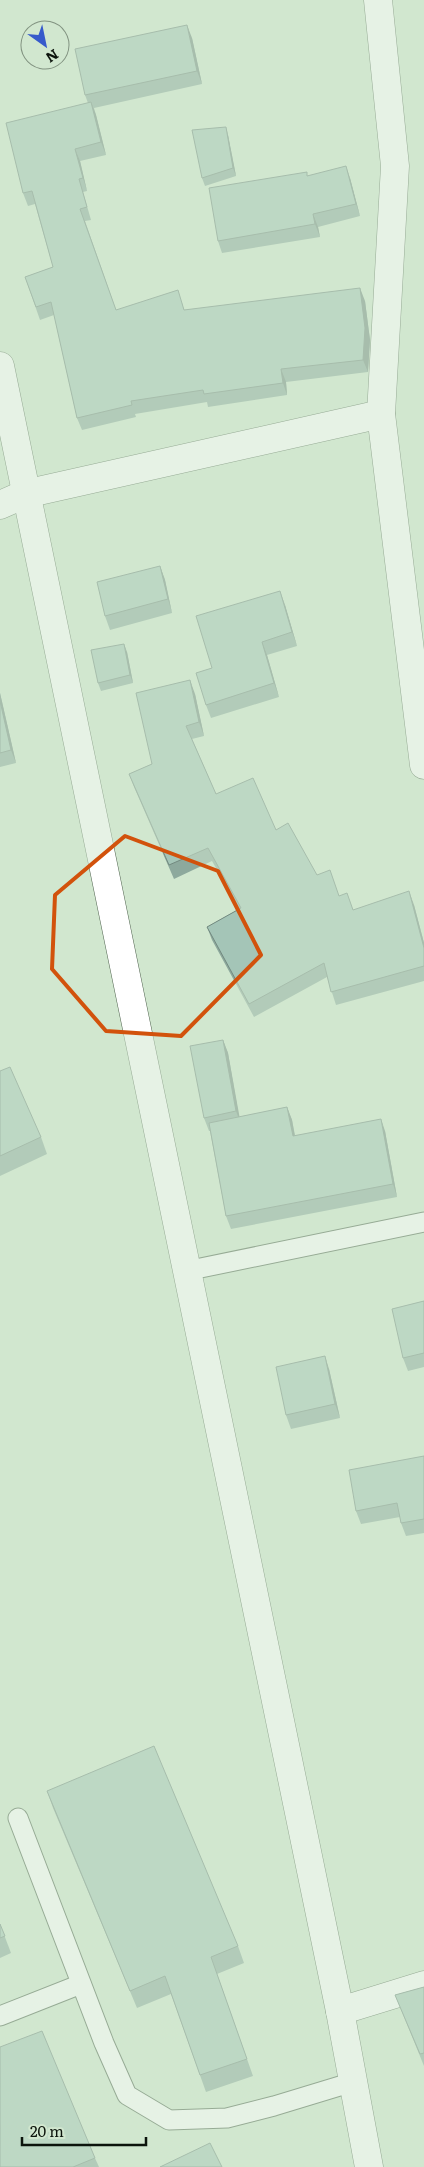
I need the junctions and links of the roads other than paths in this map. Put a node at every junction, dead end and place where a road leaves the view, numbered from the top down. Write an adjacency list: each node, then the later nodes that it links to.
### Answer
1 (378, 0): 3 (main road)
2 (0, 366): 4 (main road)
3 (381, 414): 4 (main road); 6 (main road)
4 (25, 494): 5 (main road); 8 (main road)
5 (0, 505)
6 (423, 755)
7 (424, 1222): 8 (lane)
8 (186, 1271): 12 (main road)
9 (18, 1818): 10 (lane)
10 (81, 1984): 13 (lane); 14 (lane)
11 (424, 1985): 12 (main road)
12 (340, 2011): 14 (main road)
13 (0, 2016)
14 (353, 2082): 15 (main road)
15 (369, 2167)

